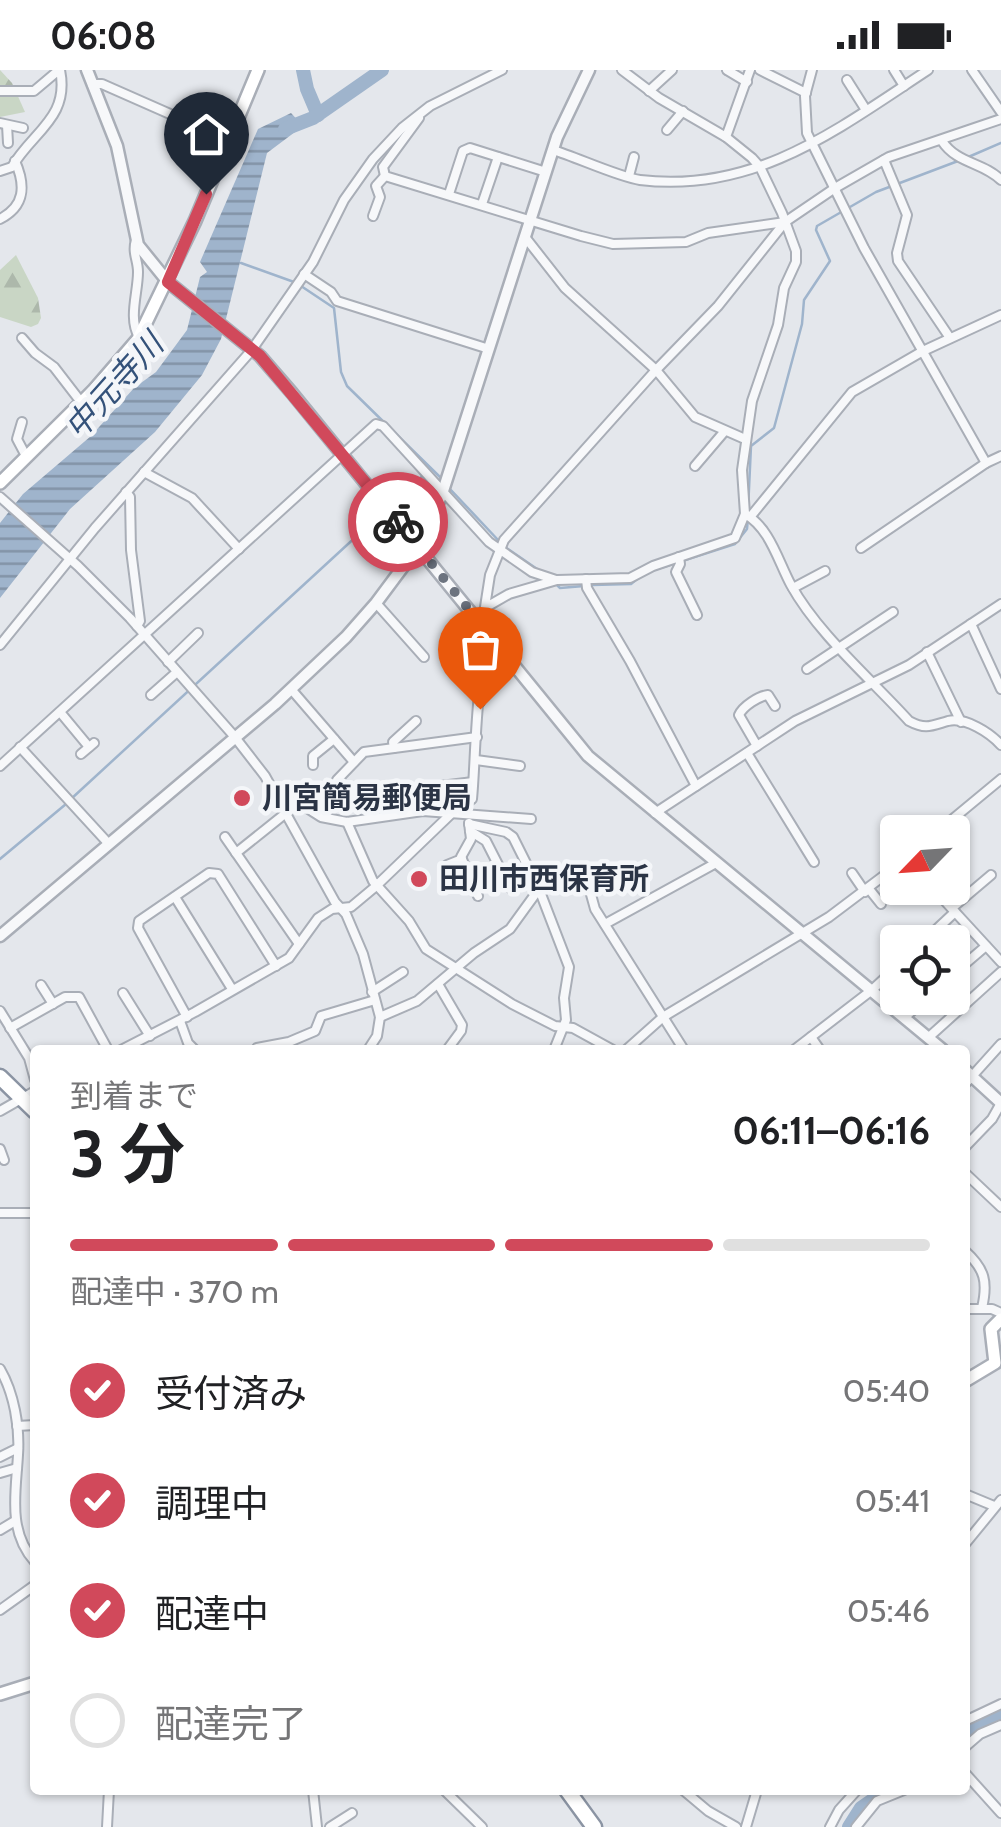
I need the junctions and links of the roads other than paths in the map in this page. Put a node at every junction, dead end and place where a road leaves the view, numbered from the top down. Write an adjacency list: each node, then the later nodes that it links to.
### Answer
1 (60, 70): 20 (street); 38 (street)
2 (87, 70): 17 (street)
3 (258, 70): 30 (main road)
4 (502, 70): 24 (street)
5 (589, 70): 34 (street)
6 (622, 70): 19 (street)
7 (672, 70): 19 (street)
8 (727, 70): 16 (street)
9 (750, 70): 16 (street)
10 (760, 70): 21 (street)
11 (812, 70): 21 (street)
12 (894, 70): 18 (street)
13 (928, 70): 18 (street)
14 (972, 70): 25 (street)
15 (847, 80): 22 (street)
16 (747, 82): 29 (street)
17 (92, 84): 30 (street); 55 (street)
18 (904, 86): 22 (street)
19 (649, 91): 23 (street)
20 (0, 92)
21 (806, 93): 33 (street)
22 (866, 110): 33 (street)
23 (683, 112): 28 (street); 29 (street)
24 (420, 114): 35 (street); 42 (street)
25 (1001, 116): 31 (street)
26 (3, 124): 27 (street); 32 (street)
27 (23, 128)
28 (667, 130)
29 (726, 137): 40 (street)
30 (229, 140): 57 (main road)
31 (942, 142): 39 (street); 46 (street)
32 (8, 143)
33 (813, 146): 40 (street); 47 (street)
34 (553, 150): 43 (street); 45 (street)
35 (390, 155): 42 (street); 44 (street)
36 (498, 157): 43 (street); 48 (street); 49 (street)
37 (634, 157): 45 (street)
38 (15, 160): 41 (street); 51 (street)
39 (884, 160): 47 (street); 61 (street)
40 (760, 166): 45 (street); 53 (street)
41 (0, 171)
42 (364, 171): 56 (street)
43 (546, 172): 52 (street)
44 (384, 176): 48 (street); 50 (street)
45 (628, 176)
46 (1001, 180)
47 (835, 188): 53 (street); 64 (street)
48 (449, 194): 49 (street)
49 (482, 204): 52 (street)
50 (374, 216)
51 (0, 219)
52 (531, 220): 53 (street); 54 (street)
53 (785, 222): 65 (street); 69 (street)
54 (524, 237): 63 (street); 65 (street)
55 (136, 240): 57 (street); 59 (street)
56 (304, 274): 62 (street); 63 (street)
57 (171, 285): 59 (main road); 62 (street)
58 (1001, 315): 61 (street)
59 (139, 337): 66 (main road)
60 (22, 338): 66 (street)
61 (950, 338): 64 (street)
62 (249, 349): 70 (street); 75 (street)
63 (489, 349): 77 (street)
64 (923, 351): 73 (street); 80 (street)
65 (656, 370): 68 (street); 84 (street)
66 (81, 402): 71 (main road)
67 (22, 422): 71 (street)
68 (724, 432): 69 (street); 74 (street)
69 (745, 439): 80 (street)
70 (343, 455): 77 (street); 81 (street); 83 (street)
71 (26, 456): 76 (main road)
72 (1001, 456): 73 (street)
73 (986, 464): 82 (street)
74 (695, 466)
75 (144, 472): 78 (street); 83 (street)
76 (0, 483)
77 (443, 491): 81 (street); 84 (street)
78 (126, 492): 85 (street); 97 (street)
79 (1, 497): 85 (street)
80 (748, 515): 86 (street); 90 (street)
81 (418, 546): 91 (street); 98 (street)
82 (860, 548)
83 (240, 549): 100 (street)
84 (499, 550): 89 (street); 93 (street)
85 (68, 557): 97 (street); 102 (street)
86 (679, 557): 88 (street); 95 (street)
87 (825, 571): 90 (street)
88 (586, 579): 89 (street); 133 (street)
89 (557, 580): 93 (street)
90 (793, 588): 103 (street)
91 (376, 603): 105 (street); 111 (street)
92 (1001, 604): 96 (street)
93 (488, 606): 98 (street)
94 (892, 612): 103 (street)
95 (697, 615)
96 (971, 624): 104 (street); 110 (street)
97 (136, 626): 100 (street)
98 (482, 626): 101 (street)
99 (198, 634): 106 (street)
100 (144, 635): 106 (street); 114 (street)
101 (492, 638): 119 (street); 138 (street)
102 (0, 645)
103 (841, 648): 107 (street); 109 (street)
104 (928, 652): 109 (street); 116 (street)
105 (424, 657)
106 (168, 662): 108 (street)
107 (807, 669)
108 (178, 672): 112 (street); 117 (street)
109 (873, 682): 116 (street); 121 (street)
110 (1001, 688)
111 (291, 689): 117 (street); 118 (street)
112 (151, 695)
113 (774, 706): 121 (street)
114 (60, 712): 122 (street); 125 (street)
115 (416, 721): 123 (street)
116 (961, 722): 120 (street)
117 (234, 736): 136 (street); 144 (street)
118 (334, 738): 127 (street); 128 (street)
119 (478, 738): 123 (street); 126 (street)
120 (1000, 742)
121 (757, 746): 124 (street)
122 (20, 747): 129 (street); 144 (street)
123 (394, 748): 127 (street)
124 (746, 753): 133 (street); 147 (street)
125 (81, 754)
126 (476, 760): 130 (street); 132 (street)
127 (354, 762): 132 (street)
128 (313, 765)
129 (0, 766)
130 (520, 766)
131 (1001, 779): 134 (street)
132 (474, 782): 137 (street)
133 (696, 786): 138 (street)
134 (992, 786): 135 (street); 139 (street)
135 (1001, 797)
136 (285, 810): 141 (street); 145 (street); 162 (street)
137 (453, 812): 141 (street); 142 (street); 154 (street)
138 (655, 813): 148 (street)
139 (957, 815)
140 (532, 819): 142 (street)
141 (347, 822): 154 (street)
142 (469, 823): 146 (street); 155 (street); 156 (street)
143 (224, 836): 145 (street)
144 (108, 844): 167 (street)
145 (236, 853): 168 (street)
146 (462, 858): 149 (street); 158 (street)
147 (814, 862)
148 (716, 863): 164 (street); 166 (street)
149 (447, 865)
150 (568, 866): 164 (street)
151 (852, 873): 157 (street)
152 (991, 876): 163 (street)
153 (880, 880): 157 (street)
154 (378, 886): 162 (street); 173 (street)
155 (510, 888)
156 (540, 889): 173 (street); 191 (street)
157 (867, 890): 160 (street); 166 (street)
158 (478, 896)
159 (174, 897): 172 (street); 179 (street); 189 (street)
160 (880, 903)
161 (949, 905): 163 (street)
162 (340, 908): 168 (street); 182 (street)
163 (954, 910): 165 (street); 169 (street)
164 (604, 924): 187 (street)
165 (939, 925)
166 (802, 933): 180 (street); 187 (street)
167 (0, 936)
168 (299, 944): 172 (street)
169 (986, 946): 170 (street); 171 (street)
170 (970, 960)
171 (1001, 962)
172 (276, 966): 179 (street)
173 (457, 968): 177 (street); 191 (street)
174 (403, 972): 182 (street)
175 (1001, 972): 194 (street)
176 (880, 983): 180 (street)
177 (438, 984): 186 (street); 201 (street)
178 (42, 985): 183 (street)
179 (232, 989): 189 (street)
180 (872, 990): 188 (street); 193 (street)
181 (124, 993): 192 (street)
182 (374, 996): 186 (street); 199 (street)
183 (52, 1004): 190 (street); 196 (street)
184 (0, 1011): 190 (street)
185 (907, 1015): 188 (street)
186 (380, 1017): 200 (street)
187 (663, 1017): 204 (street); 205 (street)
188 (905, 1017): 194 (street)
189 (183, 1019): 192 (street); 198 (street)
190 (10, 1028): 211 (street)
191 (564, 1028): 202 (street); 203 (street)
192 (150, 1036): 197 (street)
193 (811, 1037): 206 (street); 207 (street)
194 (929, 1037): 208 (street)
195 (1001, 1044): 210 (street)
196 (105, 1045)
197 (131, 1045)
198 (188, 1045)
199 (268, 1045)
200 (371, 1045)
201 (449, 1045)
202 (556, 1045)
203 (604, 1045)
204 (632, 1045)
205 (681, 1045)
206 (801, 1045)
207 (817, 1045)
208 (938, 1045)
209 (0, 1066): 214 (highway)
210 (970, 1074)
211 (30, 1075)
212 (0, 1076): 215 (highway)
213 (970, 1079): 217 (street)
214 (30, 1091)
215 (30, 1091)
216 (30, 1093): 218 (street)
217 (1001, 1103): 219 (street)
218 (0, 1111)
219 (970, 1142)
220 (0, 1148): 221 (street)
221 (4, 1160)
222 (970, 1179): 223 (street)
223 (1001, 1207)
224 (0, 1213): 225 (street)
225 (30, 1213)
226 (970, 1257): 227 (street)
227 (982, 1308): 228 (street); 229 (street)
228 (970, 1309)
229 (1001, 1316): 230 (main road)
230 (998, 1368): 232 (main road)
231 (0, 1369): 234 (street)
232 (970, 1378)
233 (30, 1425): 234 (street)
234 (17, 1426): 235 (street)
235 (18, 1448): 236 (street); 237 (street)
236 (0, 1457)
237 (16, 1468): 238 (street); 241 (street)
238 (0, 1473)
239 (970, 1495): 240 (street)
240 (997, 1503): 243 (street)
241 (16, 1521): 242 (street); 244 (street)
242 (0, 1530)
243 (970, 1538)
244 (30, 1554)
245 (30, 1589): 246 (street)
246 (0, 1610)
247 (30, 1685): 248 (main road)
248 (0, 1694)
249 (1001, 1704): 250 (street)
250 (970, 1719)
251 (1001, 1725): 252 (street)
252 (970, 1743)
253 (970, 1779): 264 (street)
254 (109, 1795): 265 (street)
255 (313, 1795): 266 (street)
256 (449, 1795): 268 (street)
257 (559, 1795): 269 (highway)
258 (571, 1795): 270 (highway)
259 (689, 1795): 271 (street)
260 (756, 1795): 272 (street)
261 (852, 1795): 273 (street)
262 (892, 1795): 274 (street)
263 (352, 1812): 267 (street)
264 (1001, 1813)
265 (107, 1827)
266 (317, 1827)
267 (330, 1827)
268 (482, 1827)
269 (582, 1827)
270 (594, 1827)
271 (736, 1827)
272 (746, 1827)
273 (830, 1827)
274 (856, 1827)

